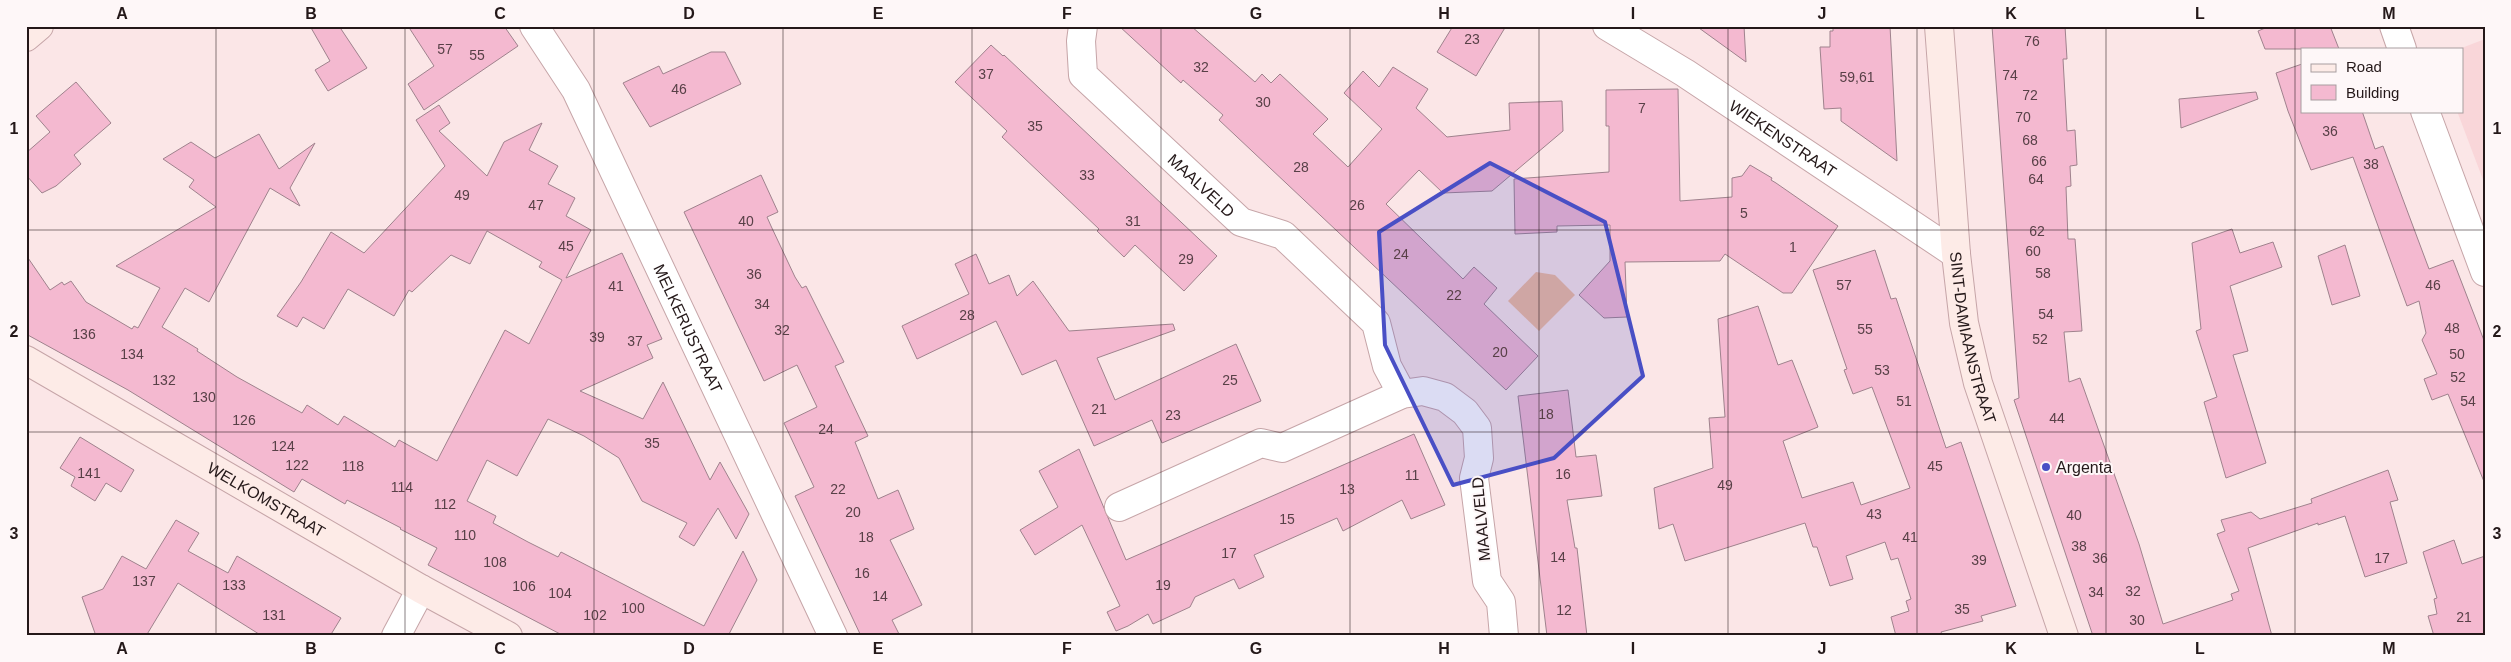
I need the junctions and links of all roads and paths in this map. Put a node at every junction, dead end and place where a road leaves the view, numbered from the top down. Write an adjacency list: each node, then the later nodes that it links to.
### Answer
1 (39, 26): 7 (street)
2 (534, 26): 18 (street, MELKERIJSTRAAT)
3 (1083, 26): 13 (street, MAALVELD)
4 (1607, 26): 10 (street, WIEKENSTRAAT)
5 (1939, 26): 10 (street, SINT-DAMIAANSTRAAT)
6 (2394, 26): 8 (street)
7 (26, 37)
8 (2402, 48)
9 (2425, 112): 11 (street)
10 (1956, 254): 20 (street, SINT-DAMIAANSTRAAT)
11 (2485, 272)
12 (26, 360): 15 (street, WELKOMSTRAAT)
13 (1402, 394): 14 (street, MAALVELD); 19 (street, MAALVELD)
14 (1119, 507)
15 (420, 589): 16 (street); 17 (street, WELKOMSTRAAT)
16 (396, 636)
17 (508, 636)
18 (833, 636)
19 (1504, 636)
20 (2064, 636)

